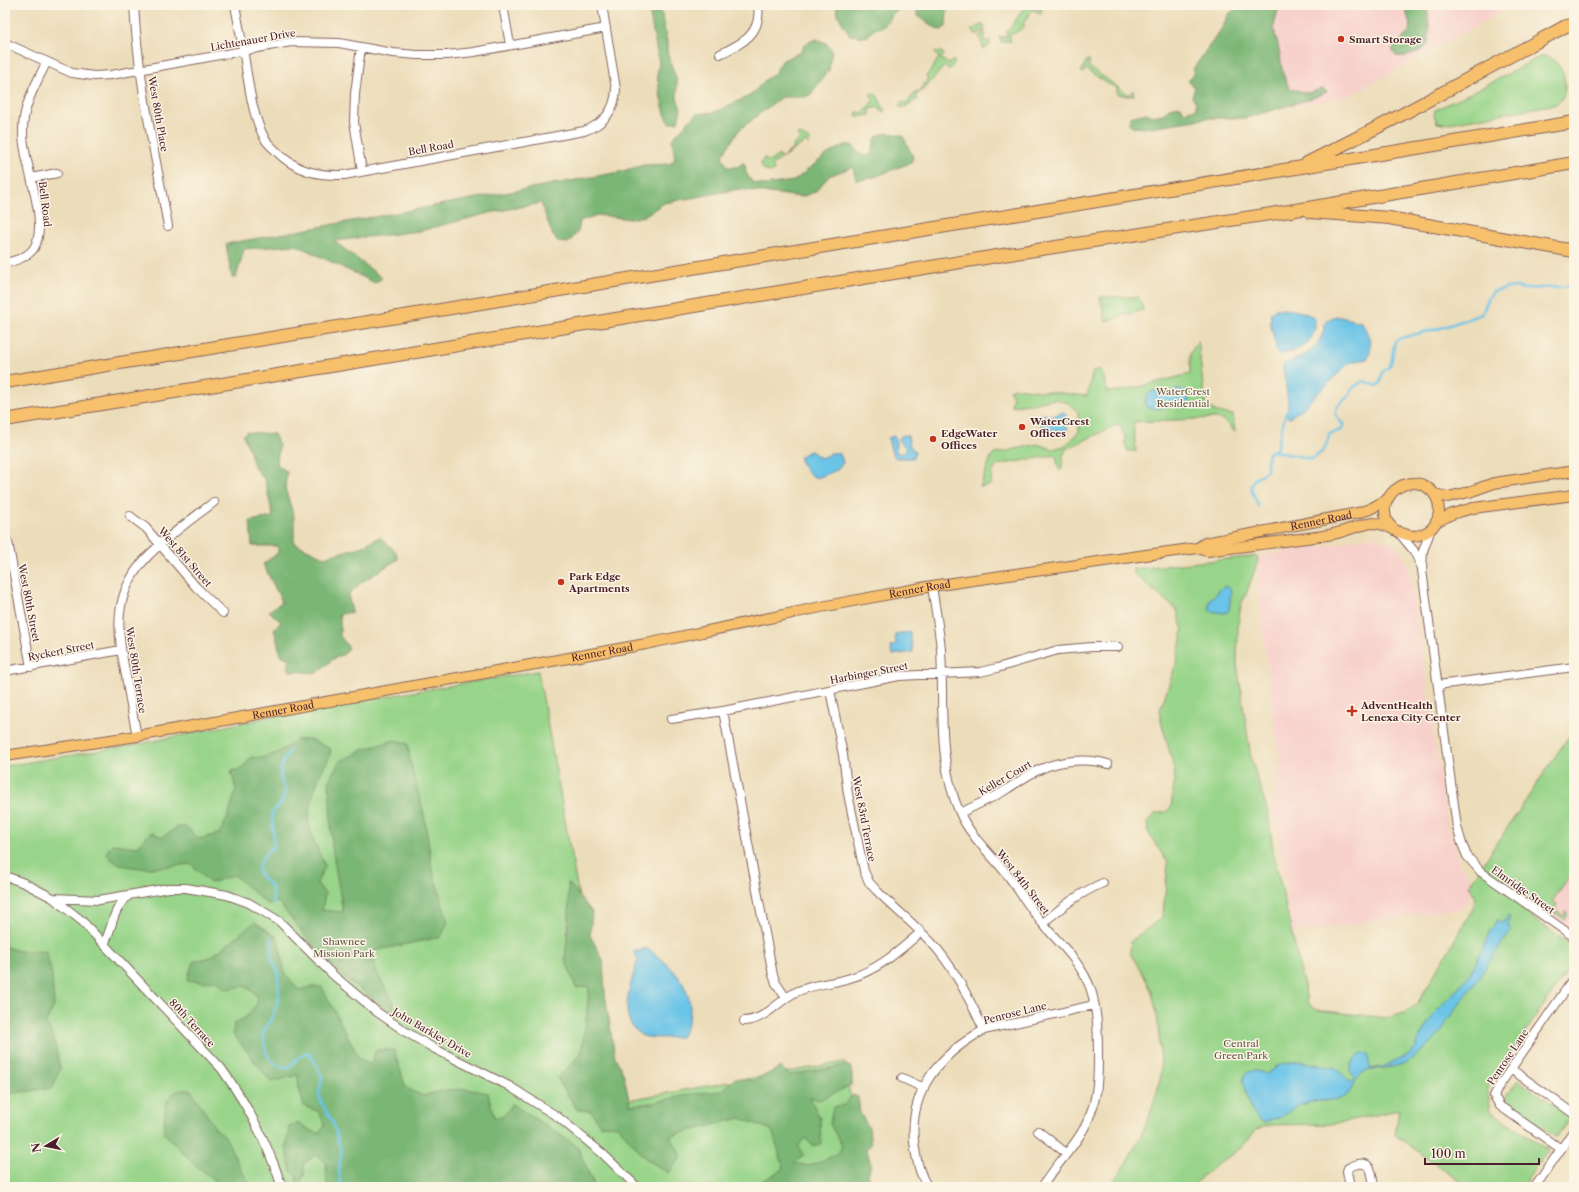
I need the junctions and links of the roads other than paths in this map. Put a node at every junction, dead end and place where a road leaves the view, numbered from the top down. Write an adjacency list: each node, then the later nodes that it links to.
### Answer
1 (134, 5): 14 (street, West 80th Place)
2 (235, 5): 11 (street, Bell Road)
3 (503, 5): 9 (street)
4 (602, 5): 7 (street, Bell Road)
5 (758, 5): 12 (street)
6 (1574, 25): 17 (highway)
7 (606, 28): 9 (street, Lichtenauer Drive); 18 (street, Bell Road)
8 (5, 43): 13 (street, Lichtenauer Drive)
9 (510, 45): 10 (street, Lichtenauer Drive)
10 (361, 47): 11 (street, Lichtenauer Drive); 18 (street)
11 (243, 51): 14 (street, Lichtenauer Drive); 18 (street, Bell Road)
12 (720, 54)
13 (46, 62): 14 (street, Lichtenauer Drive); 20 (street)
14 (140, 70): 22 (street, West 80th Place)
15 (1574, 122): 17 (highway)
16 (1570, 164): 21 (highway)
17 (1298, 168): 25 (highway)
18 (362, 171)
19 (57, 173): 20 (street, Bell Road)
20 (31, 178): 24 (street, Bell Road)
21 (1290, 211): 23 (highway); 26 (highway)
22 (168, 226)
23 (1574, 251)
24 (5, 263)
25 (5, 382)
26 (5, 420)
27 (1574, 471): 28 (main road, Renner Road)
28 (1434, 494): 30 (main road, Renner Road); 33 (main road)
29 (1574, 495): 33 (main road, Renner Road)
30 (1388, 499): 34 (main road); 37 (main road, Renner Road)
31 (214, 502): 36 (street, West 80th Terrace)
32 (130, 516): 36 (street, West 81st Street)
33 (1434, 525): 34 (main road, Renner Road); 38 (street)
34 (1397, 532): 37 (main road, Renner Road); 38 (street)
35 (8, 542): 43 (street, West 80th Street)
36 (161, 544): 40 (street, West 81st Street); 42 (street, West 80th Terrace)
37 (1198, 548): 39 (main road, Renner Road)
38 (1422, 570): 47 (street, Elmridge Street)
39 (932, 586): 46 (street, West 84th Street); 51 (main road, Renner Road)
40 (223, 613)
41 (1118, 647): 46 (street, Harbinger Street)
42 (121, 650): 43 (street, Ryckert Street); 51 (street, West 80th Terrace)
43 (31, 666): 45 (street, Ryckert Street)
44 (1574, 667): 47 (street)
45 (5, 671)
46 (942, 673): 48 (street, Harbinger Street); 54 (street, West 84th Street)
47 (1438, 686): 61 (street, Elmridge Street)
48 (830, 690): 49 (street, Harbinger Street); 60 (street, West 83rd Terrace)
49 (723, 711): 50 (street, Harbinger Street); 64 (street)
50 (671, 719)
51 (137, 736): 52 (main road, Renner Road)
52 (5, 756)
53 (1108, 764): 54 (street, Keller Court)
54 (960, 813): 59 (street, West 84th Street)
55 (5, 876): 58 (street)
56 (1103, 883): 59 (street)
57 (129, 895): 58 (street, John Barkley Drive); 62 (street); 77 (street, John Barkley Drive)
58 (53, 898): 62 (street, 80th Terrace)
59 (1043, 923): 65 (street, West 84th Street)
60 (921, 932): 64 (street); 67 (street, West 83rd Terrace)
61 (1574, 937)
62 (104, 944): 76 (street, 80th Terrace)
63 (1574, 978): 68 (street, Penrose Lane)
64 (786, 998): 66 (street)
65 (1094, 1005): 67 (street, Penrose Lane); 75 (street, West 84th Street)
66 (744, 1021)
67 (984, 1030): 70 (street, Penrose Lane)
68 (1511, 1069): 71 (street); 74 (street, Penrose Lane)
69 (902, 1078): 70 (street)
70 (924, 1088): 78 (street, Penrose Lane)
71 (1574, 1114)
72 (1574, 1130): 74 (street)
73 (1038, 1132): 75 (street)
74 (1561, 1149): 82 (street)
75 (1066, 1153): 79 (street, West 84th Street)
76 (282, 1187)
77 (637, 1187)
78 (928, 1187)
79 (1042, 1187)
80 (1350, 1187): 81 (street)
81 (1374, 1187)
82 (1535, 1187)

